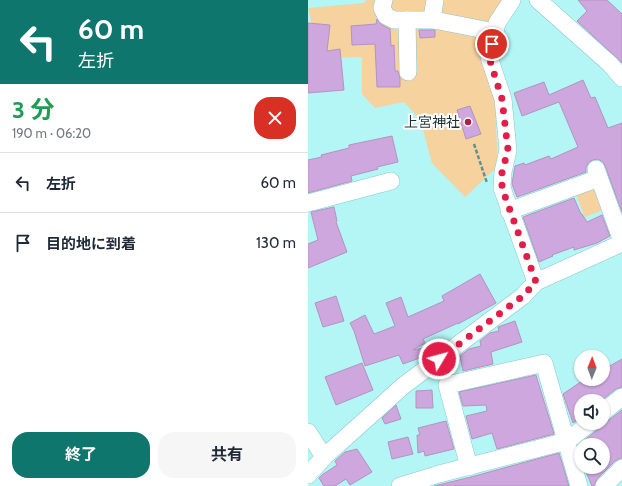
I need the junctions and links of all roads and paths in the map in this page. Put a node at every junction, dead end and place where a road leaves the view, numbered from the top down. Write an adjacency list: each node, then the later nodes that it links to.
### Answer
1 (384, 0): 5 (street)
2 (435, 0): 6 (street)
3 (512, 0): 7 (street)
4 (538, 0): 9 (street)
5 (407, 20): 6 (street); 8 (street)
6 (434, 20): 7 (street)
7 (495, 32): 12 (street)
8 (408, 72)
9 (622, 78)
10 (391, 181): 11 (street)
11 (308, 203)
12 (509, 211): 13 (street); 14 (street)
13 (622, 242): 14 (street)
14 (536, 282): 20 (street)
15 (622, 397): 16 (street)
16 (610, 406)
17 (581, 430): 19 (street)
18 (308, 432): 20 (street)
19 (567, 441): 21 (street); 21 (street); 25 (street)
20 (324, 457): 23 (street)
21 (469, 467): 24 (street)
22 (622, 468): 26 (street)
23 (308, 475)
24 (400, 486)
25 (579, 486)
26 (604, 486)

